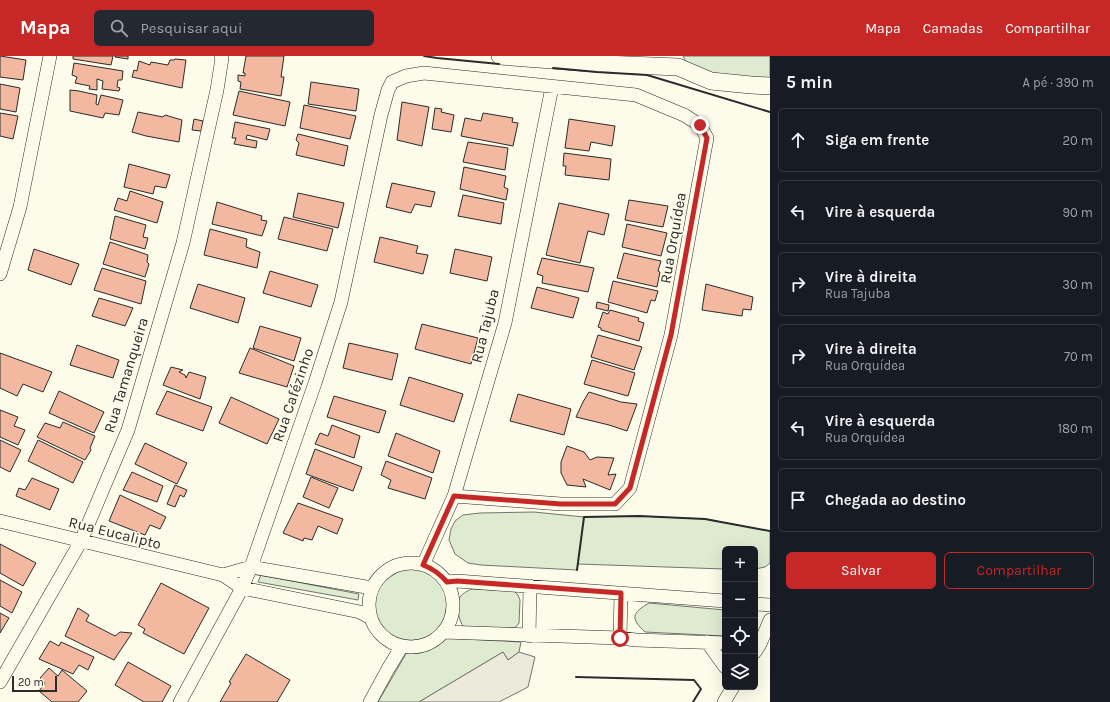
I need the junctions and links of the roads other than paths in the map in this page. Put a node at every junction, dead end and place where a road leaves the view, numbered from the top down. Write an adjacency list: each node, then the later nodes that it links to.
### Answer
1 (50, 56): 8 (street)
2 (221, 56): 11 (street, Rua Tamanqueira)
3 (500, 56): 4 (street)
4 (675, 62): 6 (street)
5 (392, 82): 7 (street, Rua Orquídea); 13 (street, Rua Cafézinho)
6 (770, 86)
7 (552, 87): 9 (street, Rua Tajuba); 9 (street, Rua Orquídea)
8 (0, 274)
9 (454, 496): 12 (street, Rua Tajuba)
10 (0, 521): 11 (street, Rua Eucalipto)
11 (81, 541): 14 (street, Rua Eucalipto); 33 (street, Rua Tamanqueira)
12 (423, 565): 15 (street); 18 (street)
13 (251, 567): 14 (street, Rua Eucalipto); 17 (street, Rua Cafézinho); 18 (street)
14 (223, 575): 17 (street, Rua Eucalipto)
15 (447, 582): 16 (street); 25 (street)
16 (530, 586): 19 (street); 26 (street)
17 (242, 588): 23 (street); 35 (street, Rua Cafézinho)
18 (372, 588): 23 (street)
19 (621, 593): 20 (street); 27 (street)
20 (722, 601)
21 (758, 604): 22 (street)
22 (770, 605)
23 (371, 618): 31 (street)
24 (770, 620): 30 (street)
25 (443, 632): 26 (street); 31 (street)
26 (529, 636): 27 (street)
27 (620, 638): 28 (street)
28 (707, 642): 29 (street); 32 (street)
29 (722, 643)
30 (758, 643)
31 (402, 646): 36 (street)
32 (722, 663)
33 (0, 682)
34 (731, 690): 37 (street)
35 (180, 702)
36 (370, 702)
37 (724, 702)

